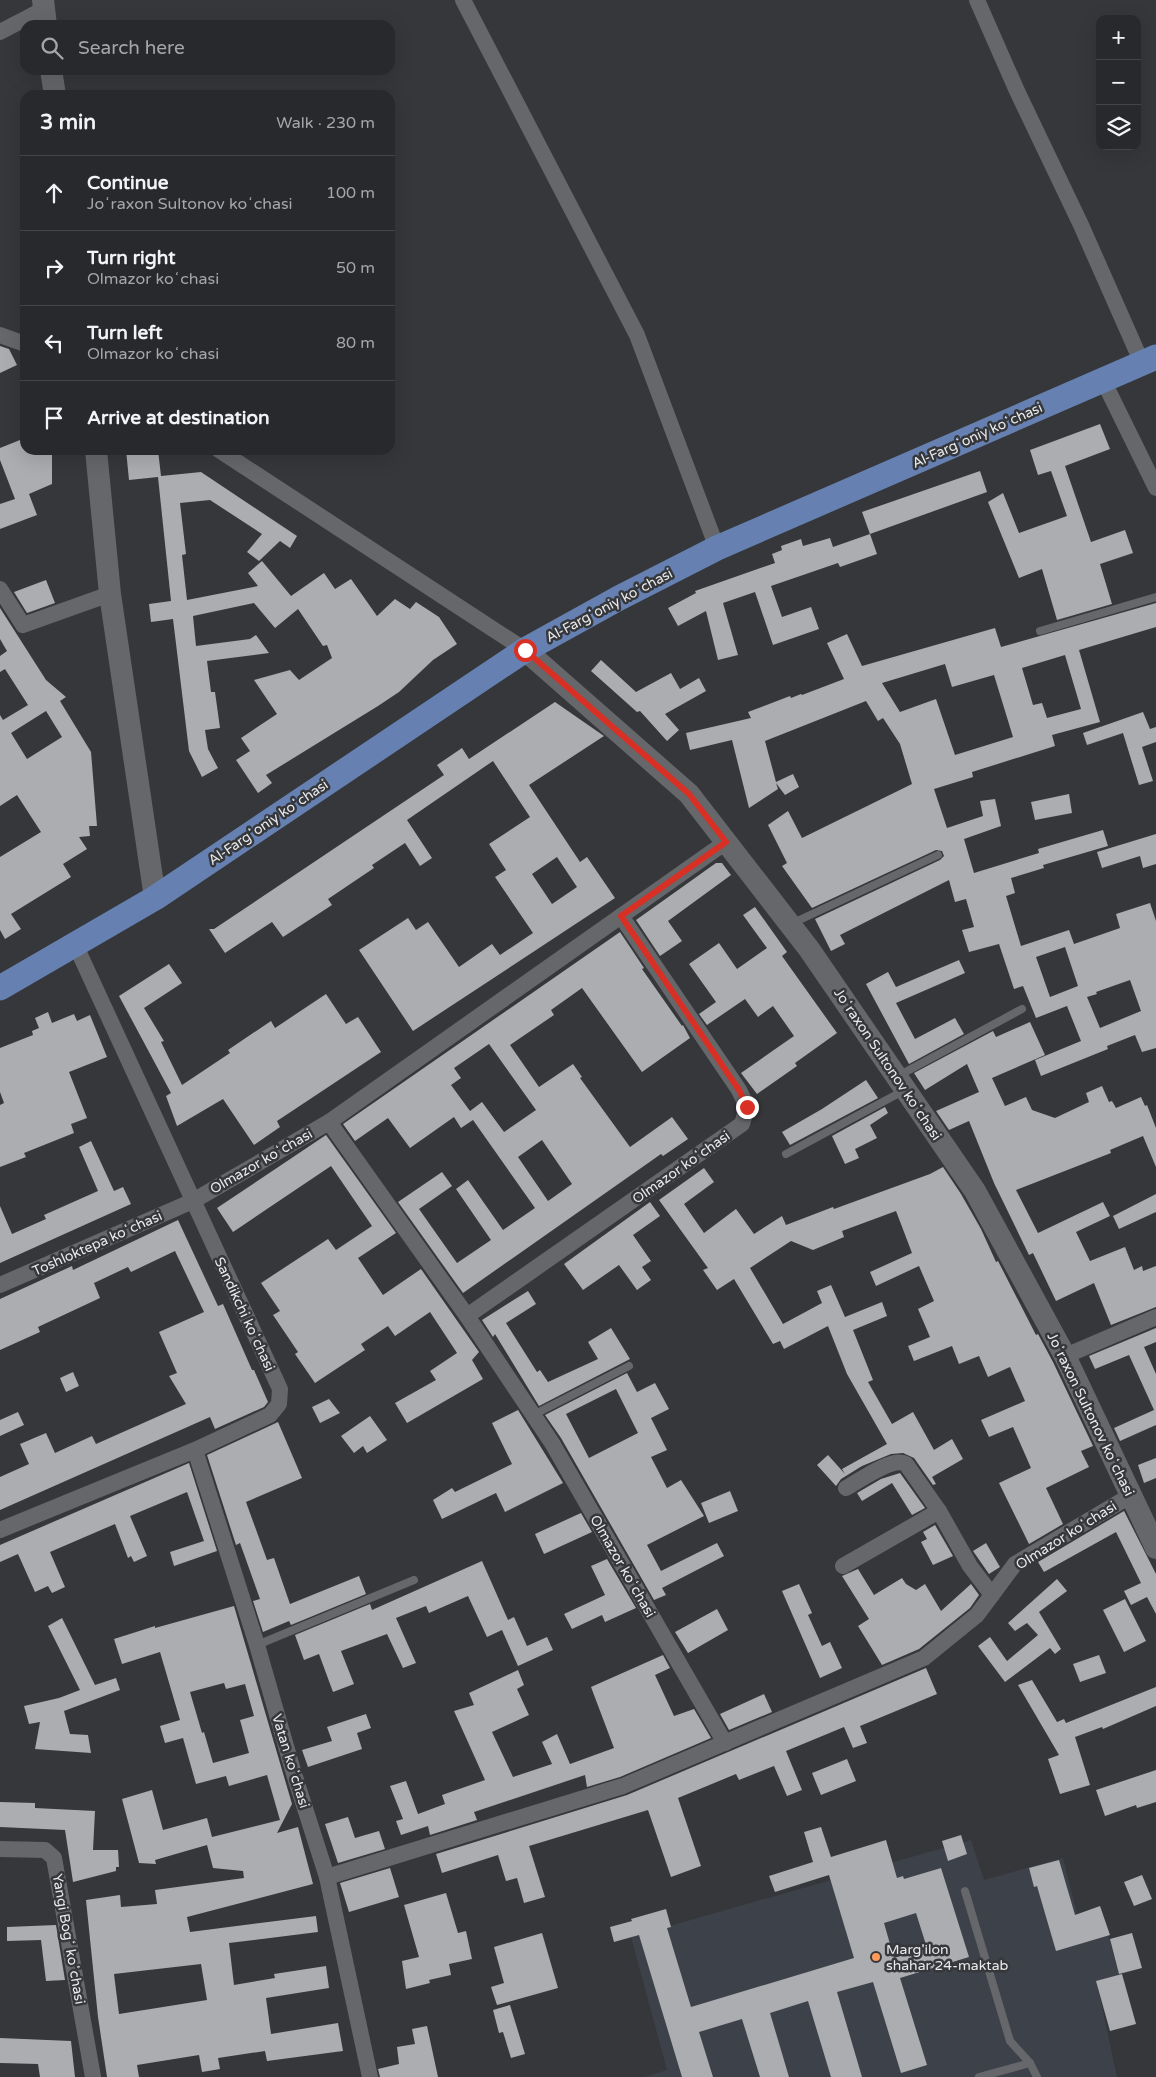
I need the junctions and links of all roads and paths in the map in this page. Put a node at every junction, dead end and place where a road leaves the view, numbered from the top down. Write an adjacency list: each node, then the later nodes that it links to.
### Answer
1 (463, 0): 16 (street)
2 (977, 0): 11 (street)
3 (44, 11): 4 (street)
4 (25, 20)
5 (20, 22): 6 (street)
6 (0, 32)
7 (53, 75): 8 (street)
8 (54, 90)
9 (0, 335): 10 (street)
10 (20, 342)
11 (1149, 360): 12 (main road, Al-Fargʻoniy koʻchasi)
12 (1103, 380): 15 (street); 16 (main road, Al-Fargʻoniy koʻchasi)
13 (96, 455): 18 (street)
14 (227, 455): 21 (street)
15 (1156, 488)
16 (718, 548): 21 (main road, Al-Fargʻoniy koʻchasi)
17 (0, 589): 18 (street)
18 (110, 594): 24 (street)
19 (1156, 596): 20 (lane)
20 (1040, 631)
21 (525, 650): 22 (street, Joʻraxon Sultonov koʻchasi); 24 (main road, Al-Fargʻoniy koʻchasi)
22 (726, 842): 25 (street, Olmazor koʻchasi); 26 (street, Joʻraxon Sultonov koʻchasi)
23 (938, 855): 26 (lane)
24 (155, 898): 27 (main road, Al-Fargʻoniy koʻchasi)
25 (621, 916): 31 (street, Olmazor koʻchasi); 35 (street, Olmazor koʻchasi)
26 (791, 924): 30 (street, Joʻraxon Sultonov koʻchasi)
27 (75, 944): 28 (main road, Al-Fargʻoniy koʻchasi); 33 (street, Sandikchi koʻchasi)
28 (3, 980)
29 (1022, 1009): 30 (lane)
30 (902, 1083): 32 (lane); 37 (street, Joʻraxon Sultonov koʻchasi)
31 (329, 1122): 33 (street, Olmazor koʻchasi); 35 (street, Olmazor koʻchasi)
32 (786, 1154)
33 (193, 1201): 34 (street, Toshloktepa koʻchasi); 40 (street, Sandikchi koʻchasi)
34 (0, 1285)
35 (467, 1316): 39 (street, Olmazor koʻchasi)
36 (1156, 1317): 37 (street)
37 (1065, 1356): 42 (street, Joʻraxon Sultonov koʻchasi)
38 (629, 1366): 39 (lane)
39 (533, 1415): 50 (street, Olmazor koʻchasi)
40 (195, 1450): 44 (street, Sandikchi koʻchasi); 49 (street, Vatan koʻchasi)
41 (846, 1488): 43 (street)
42 (1130, 1496): 45 (street, Joʻraxon Sultonov koʻchasi); 48 (street, Olmazor koʻchasi)
43 (939, 1511): 46 (street); 48 (street)
44 (0, 1530)
45 (1156, 1548)
46 (843, 1566)
47 (414, 1580): 49 (lane)
48 (992, 1595): 50 (street, Olmazor koʻchasi)
49 (257, 1645): 52 (street, Vatan koʻchasi)
50 (725, 1743): 52 (street, Olmazor koʻchasi)
51 (0, 1849): 55 (street, Yangi Bogʻ koʻchasi)
52 (327, 1877): 56 (street, Vatan koʻchasi)
53 (965, 1891): 54 (lane)
54 (1030, 2063): 57 (lane); 58 (lane)
55 (93, 2077)
56 (370, 2077)
57 (979, 2077)
58 (1037, 2077)

